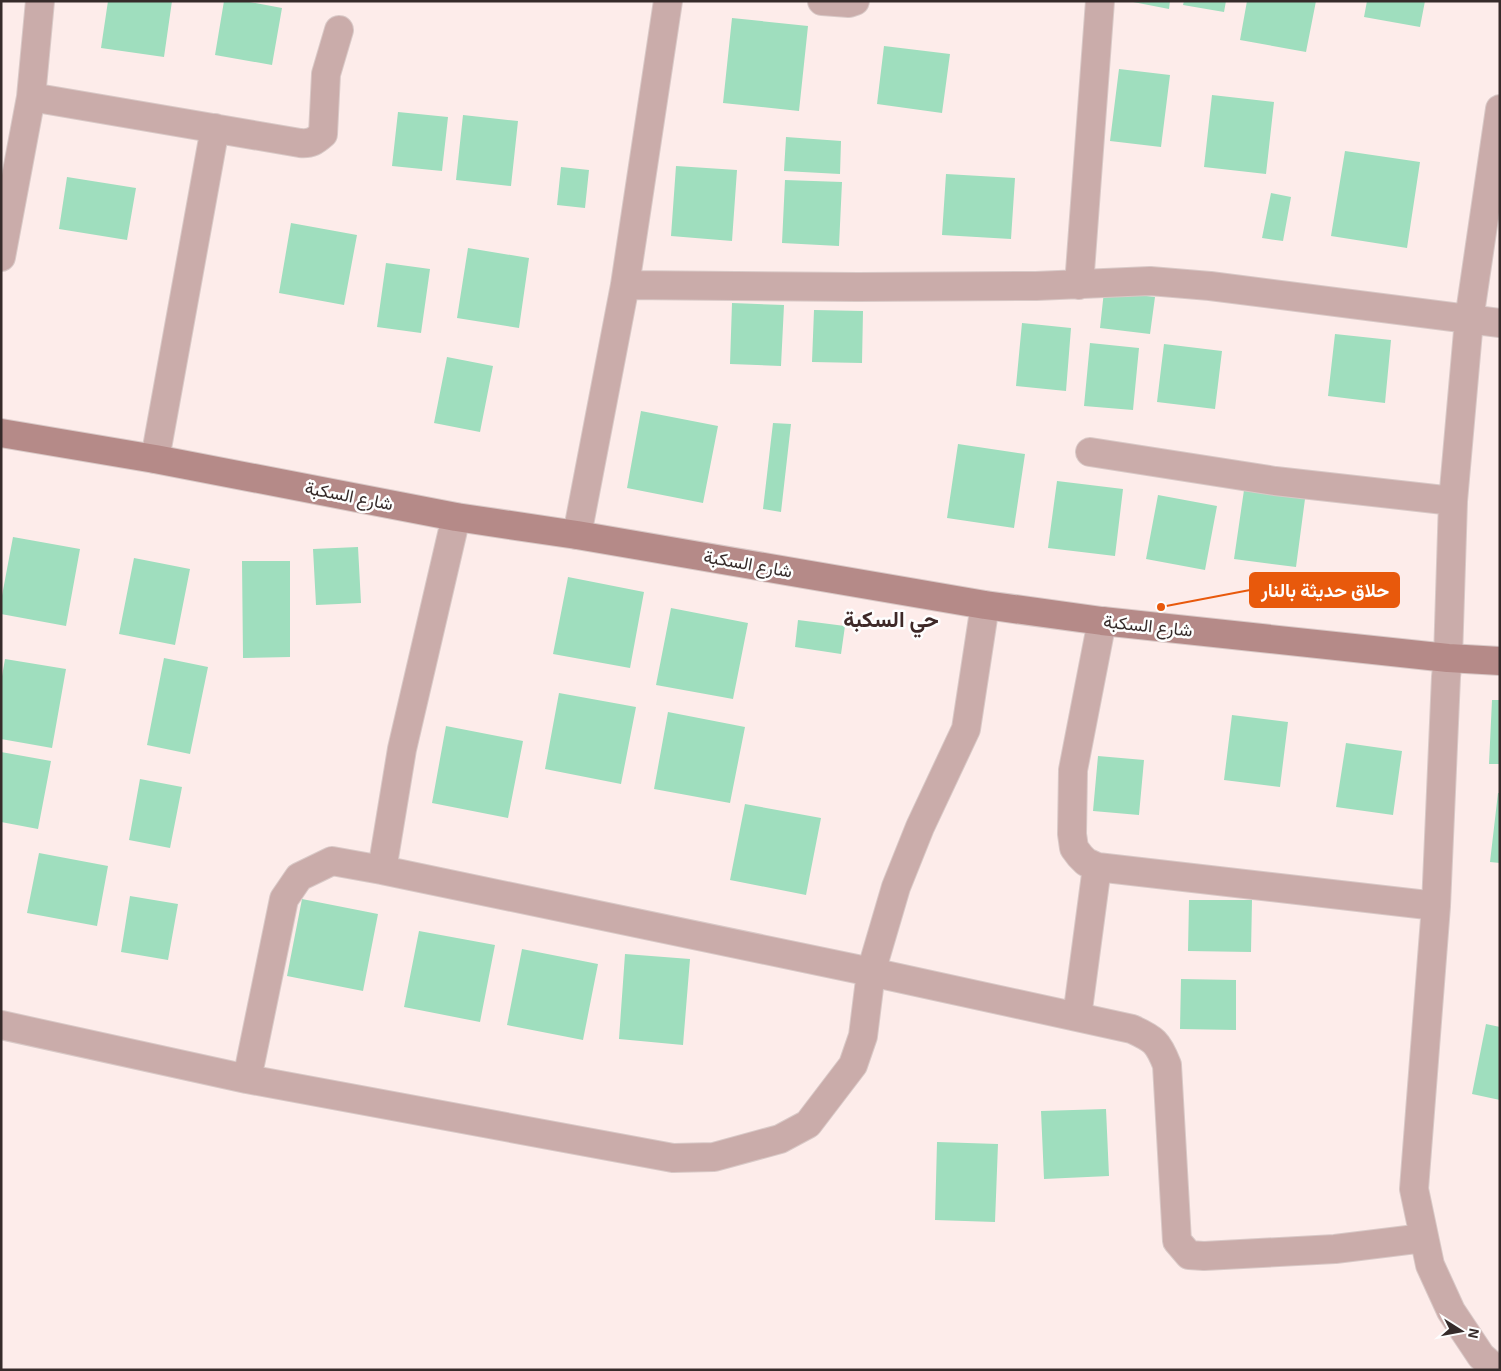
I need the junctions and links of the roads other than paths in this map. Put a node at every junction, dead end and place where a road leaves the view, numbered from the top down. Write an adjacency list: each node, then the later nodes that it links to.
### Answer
1 (40, 1): 7 (street)
2 (668, 1): 11 (street)
3 (822, 1): 4 (street)
4 (855, 1)
5 (1100, 1): 12 (street)
6 (339, 30): 9 (street)
7 (31, 97): 9 (street); 10 (street)
8 (1500, 110): 13 (street)
9 (215, 128): 17 (street)
10 (1, 257)
11 (625, 285): 12 (street); 20 (street)
12 (1079, 285): 13 (street)
13 (1469, 320): 14 (street); 18 (street)
14 (1500, 323)
15 (1, 432): 17 (main road, شارع السكبة)
16 (1090, 452): 18 (street)
17 (155, 459): 19 (main road, شارع السكبة)
18 (1453, 501): 23 (street)
19 (456, 517): 20 (main road, شارع السكبة); 26 (street)
20 (577, 535): 21 (main road, شارع السكبة)
21 (985, 605): 22 (main road, شارع السكبة); 28 (street)
22 (1102, 621): 23 (main road, شارع السكبة); 25 (street)
23 (1448, 658): 24 (main road, شارع السكبة); 27 (street)
24 (1500, 661)
25 (1097, 867): 27 (street); 29 (street)
26 (382, 870): 28 (street); 31 (street)
27 (1436, 906): 32 (street)
28 (871, 972): 29 (street); 31 (street)
29 (1077, 1017): 32 (street)
30 (1, 1025): 31 (street)
31 (247, 1079)
32 (1424, 1238): 33 (street)
33 (1497, 1370)

